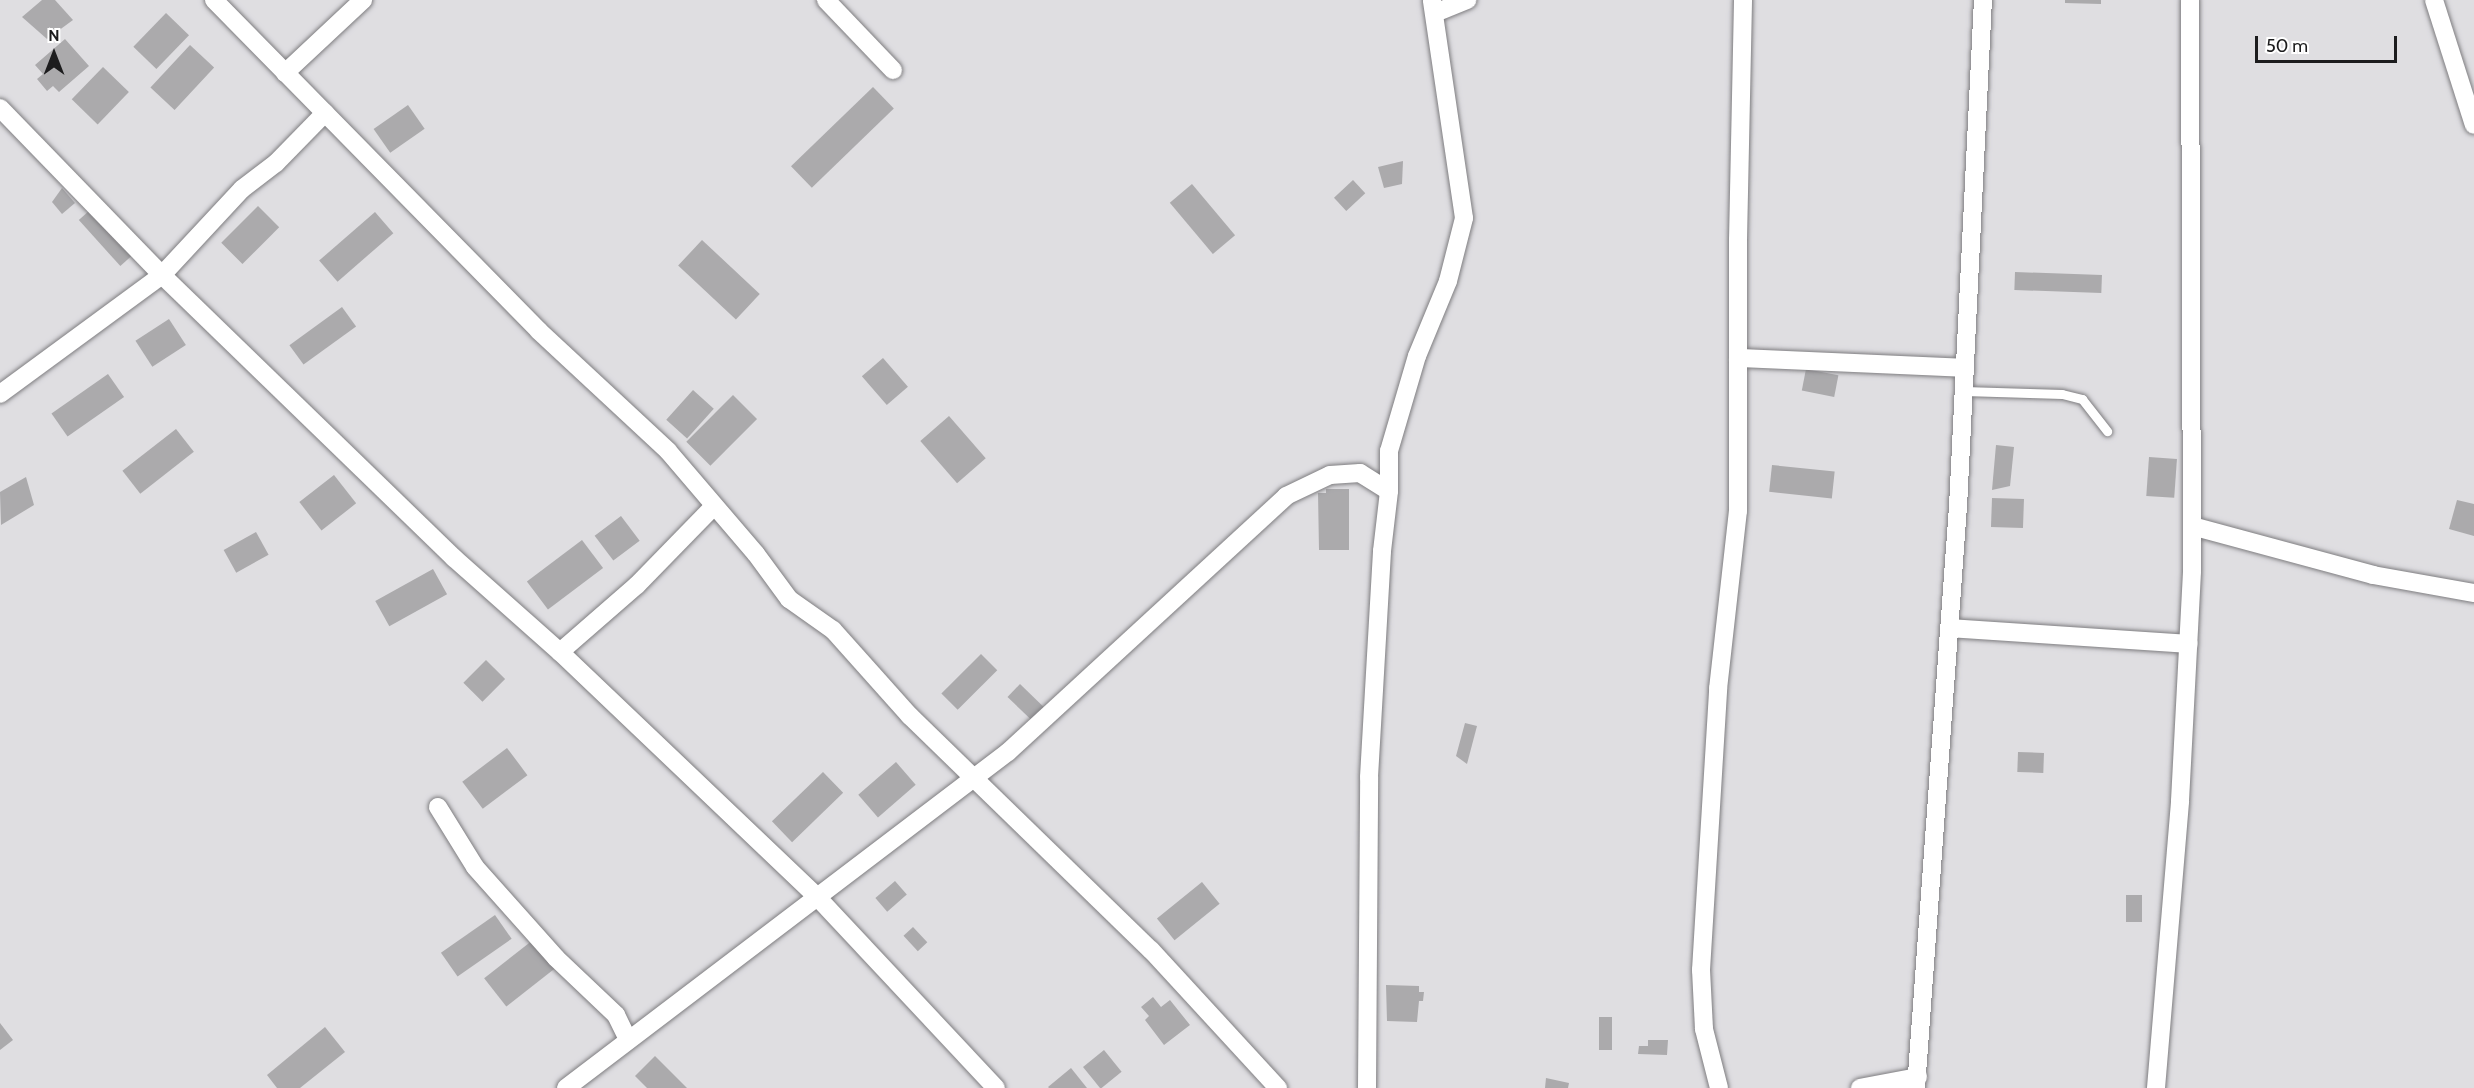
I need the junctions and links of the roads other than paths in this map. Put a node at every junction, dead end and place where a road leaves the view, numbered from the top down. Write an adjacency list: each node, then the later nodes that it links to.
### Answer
1 (214, 0): 11 (street)
2 (363, 0): 11 (street)
3 (825, 0): 10 (street)
4 (1467, 0): 9 (street)
5 (1743, 0): 16 (street)
6 (1983, 0): 17 (street)
7 (2190, 0): 23 (street)
8 (2434, 0): 14 (street)
9 (1434, 7): 21 (street)
10 (893, 70)
11 (285, 73): 13 (street)
12 (0, 108): 15 (street)
13 (326, 113): 15 (street); 22 (street)
14 (2474, 125)
15 (162, 275): 19 (street); 27 (street)
16 (1738, 358): 17 (street); 37 (street)
17 (1965, 368): 18 (street)
18 (1964, 391): 20 (lane); 25 (street)
19 (0, 394)
20 (2107, 430)
21 (1389, 491): 28 (street); 36 (street)
22 (714, 506): 27 (street); 28 (street)
23 (2192, 526): 24 (street); 26 (street)
24 (2474, 593)
25 (1950, 628): 26 (street); 32 (street)
26 (2188, 644): 39 (street)
27 (560, 652): 30 (street)
28 (976, 778): 30 (street); 35 (street)
29 (438, 807): 31 (street)
30 (819, 899): 31 (street); 34 (street)
31 (628, 1040): 33 (street)
32 (1917, 1082): 38 (street)
33 (566, 1088)
34 (996, 1088)
35 (1278, 1088)
36 (1367, 1088)
37 (1719, 1088)
38 (1860, 1088)
39 (2156, 1088)

